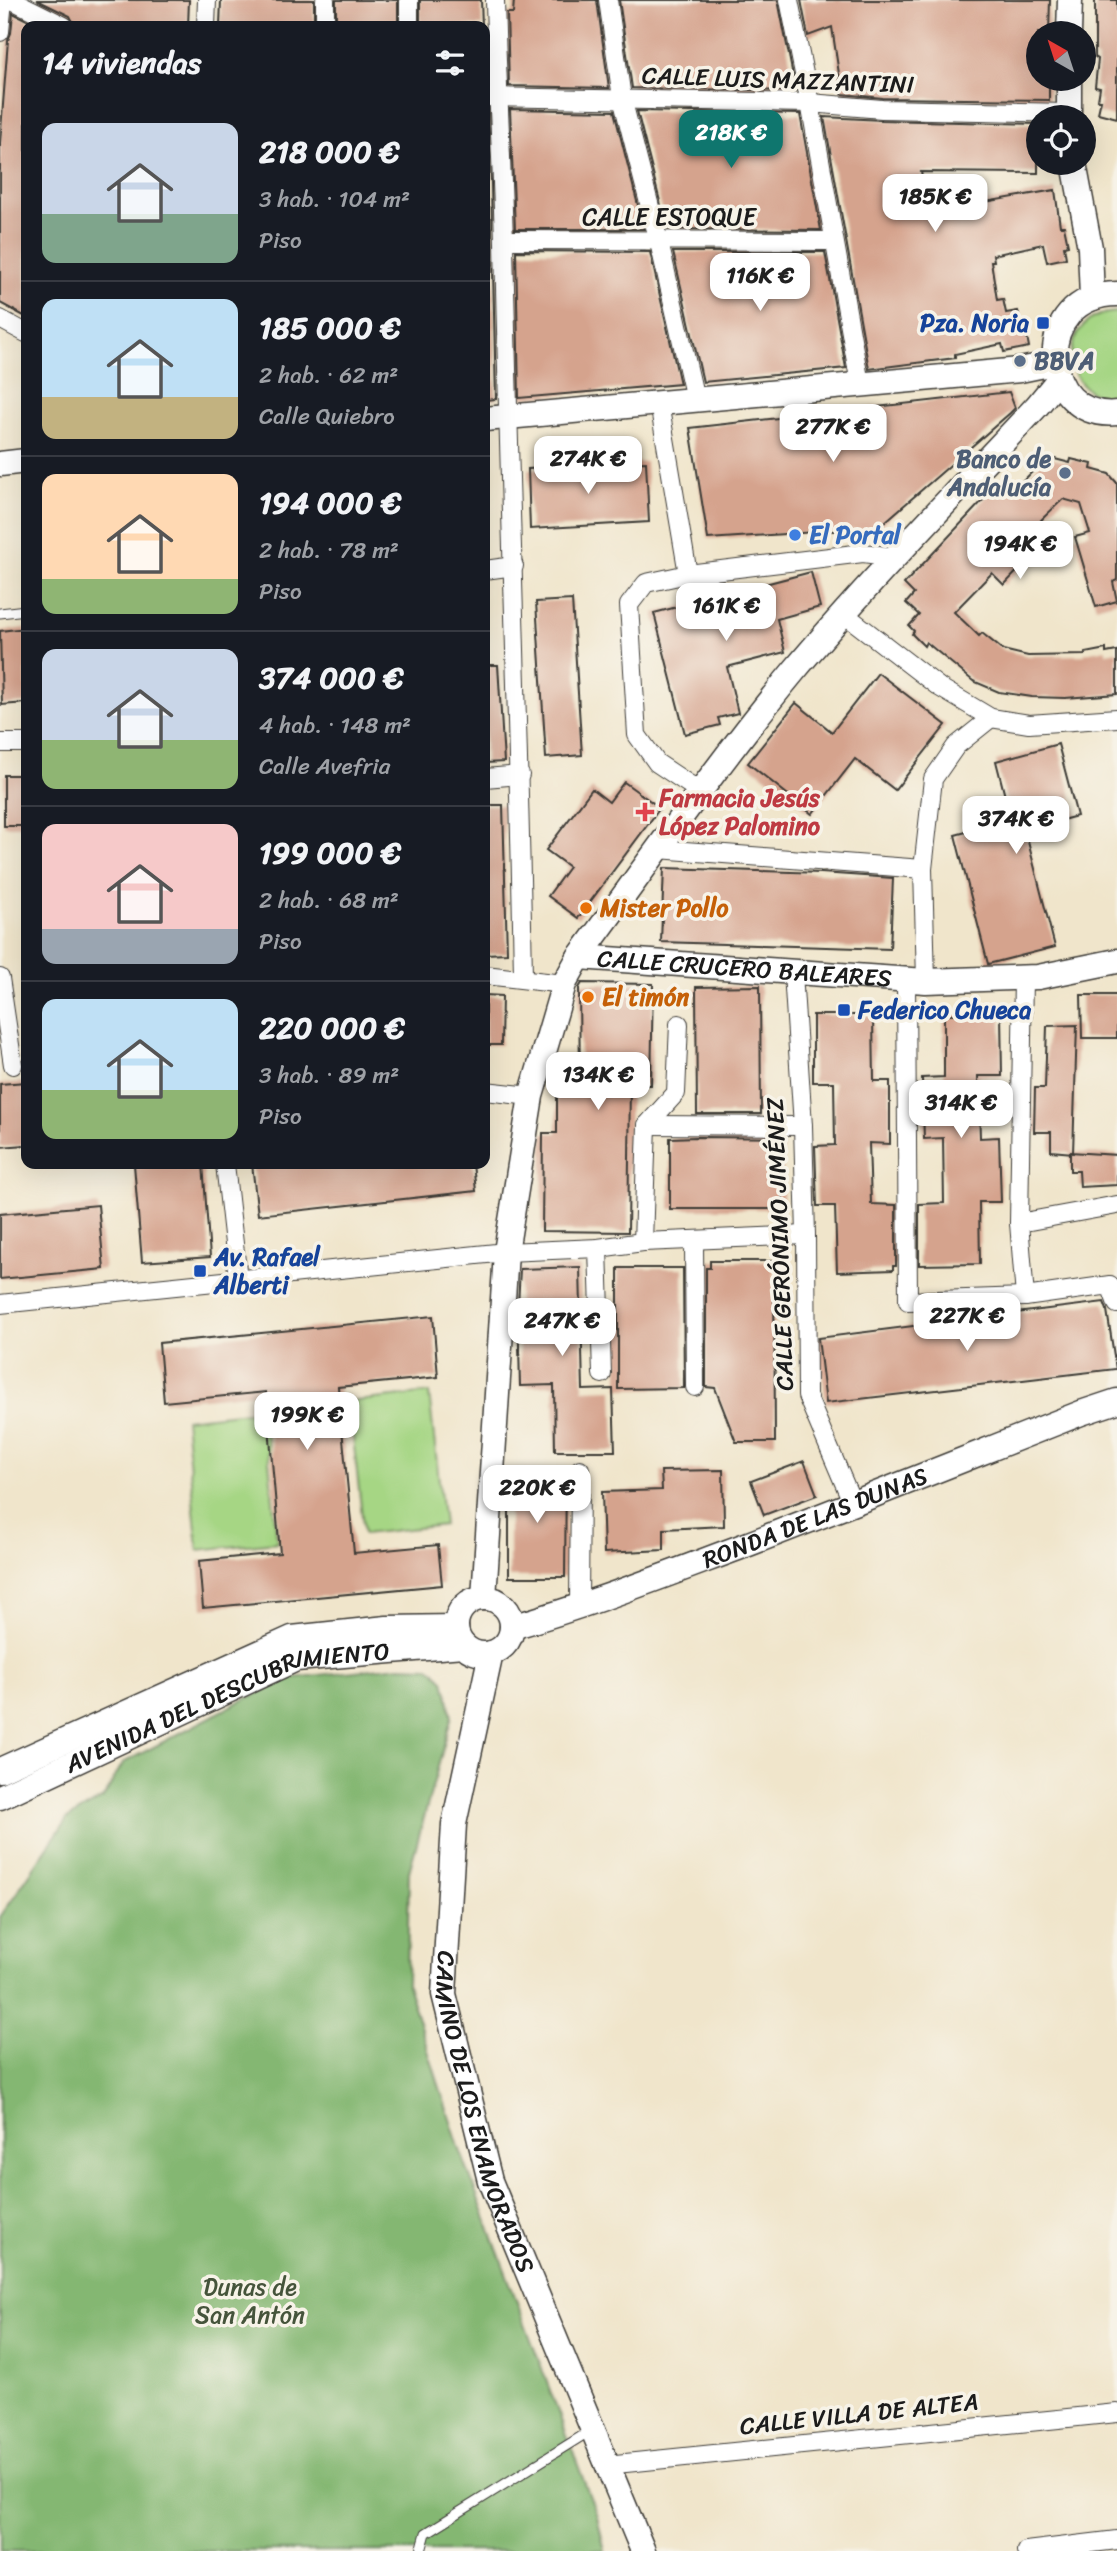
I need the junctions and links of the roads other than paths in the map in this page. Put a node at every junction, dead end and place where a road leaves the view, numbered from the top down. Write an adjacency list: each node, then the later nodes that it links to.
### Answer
1 (3, 0): 15 (street)
2 (12, 0): 10 (street)
3 (207, 0): 11 (street)
4 (325, 0): 12 (street)
5 (408, 0): 13 (street)
6 (495, 0): 16 (street)
7 (608, 0): 17 (street)
8 (789, 0): 18 (street)
9 (1070, 0): 14 (street)
10 (54, 21)
11 (206, 21)
12 (325, 21)
13 (409, 21)
14 (1069, 21)
15 (0, 32)
16 (491, 96): 17 (street, CALLE LUIS MAZZANTINI); 21 (street)
17 (622, 98): 18 (street, CALLE LUIS MAZZANTINI); 23 (street)
18 (810, 103): 19 (street, CALLE LUIS MAZZANTINI); 22 (street)
19 (1026, 113)
20 (1076, 175): 25 (street)
21 (504, 240): 23 (street, CALLE ESTOQUE); 33 (street)
22 (834, 241): 23 (street, CALLE ESTOQUE); 29 (street)
23 (659, 242): 30 (street)
24 (1117, 294): 25 (street)
25 (1092, 298): 28 (street)
26 (0, 319): 27 (street)
27 (21, 330)
28 (1056, 371): 29 (street); 32 (street); 36 (street)
29 (860, 384): 30 (street)
30 (695, 399): 31 (street)
31 (659, 403): 33 (street); 39 (street)
32 (1117, 413)
33 (496, 418): 37 (street)
34 (21, 462): 35 (street)
35 (0, 464)
36 (894, 557): 39 (street); 42 (street)
37 (514, 566): 38 (street); 47 (street)
38 (490, 568)
39 (688, 573): 49 (street)
40 (21, 610): 41 (lane)
41 (0, 612)
42 (843, 613): 44 (street); 49 (street)
43 (1117, 718): 44 (street)
44 (991, 719): 51 (street)
45 (0, 743): 46 (street)
46 (21, 743)
47 (520, 775): 48 (street); 57 (street)
48 (490, 778)
49 (699, 791): 50 (street)
50 (658, 849): 51 (street); 52 (street)
51 (923, 869): 59 (street)
52 (579, 957): 54 (street, CALLE CRUCERO BALEARES); 60 (street)
53 (1117, 961): 58 (street, CALLE CRUCERO BALEARES)
54 (793, 973): 59 (street, CALLE CRUCERO BALEARES); 66 (street, CALLE GERÓNIMO JIMÉNEZ)
55 (490, 975): 57 (street)
56 (0, 978): 62 (street)
57 (523, 978): 60 (street)
58 (1023, 978): 59 (street, CALLE CRUCERO BALEARES); 69 (street)
59 (916, 980): 76 (street)
60 (565, 984): 64 (street)
61 (679, 1024): 65 (street)
62 (13, 1065)
63 (490, 1091): 64 (street)
64 (531, 1096): 74 (street)
65 (647, 1125): 66 (street); 72 (street)
66 (803, 1126): 70 (street, CALLE GERÓNIMO JIMÉNEZ)
67 (226, 1169): 75 (street)
68 (1117, 1205): 69 (street)
69 (1019, 1223): 76 (street)
70 (806, 1235): 71 (street); 83 (street, CALLE GERÓNIMO JIMÉNEZ)
71 (694, 1240): 72 (street); 80 (street)
72 (643, 1242): 73 (street)
73 (598, 1248): 74 (street); 79 (street)
74 (506, 1252): 75 (street); 84 (street)
75 (238, 1279): 77 (street)
76 (1026, 1297): 78 (street)
77 (0, 1304)
78 (1117, 1304)
79 (602, 1374)
80 (695, 1387)
81 (1117, 1401): 83 (street, RONDA DE LAS DUNAS)
82 (580, 1469): 85 (street)
83 (853, 1504): 85 (street, RONDA DE LAS DUNAS)
84 (484, 1598): 86 (street); 87 (street)
85 (579, 1608): 86 (street, RONDA DE LAS DUNAS)
86 (512, 1627): 88 (street)
87 (459, 1636): 88 (street); 89 (street, AVENIDA DEL DESCUBRIMIENTO); 90 (street, AVENIDA DEL DESCUBRIMIENTO)
88 (491, 1653): 92 (street, CAMINO DE LOS ENAMORADOS)
89 (0, 1770)
90 (0, 1797)
91 (1117, 2413): 93 (street, CALLE VILLA DE ALTEA)
92 (591, 2430): 93 (street, CAMINO DE LOS ENAMORADOS); 95 (lane)
93 (606, 2465): 96 (street, CAMINO DE LOS ENAMORADOS)
94 (1117, 2540): 97 (street)
95 (421, 2551)
96 (643, 2551)
97 (1027, 2551)

